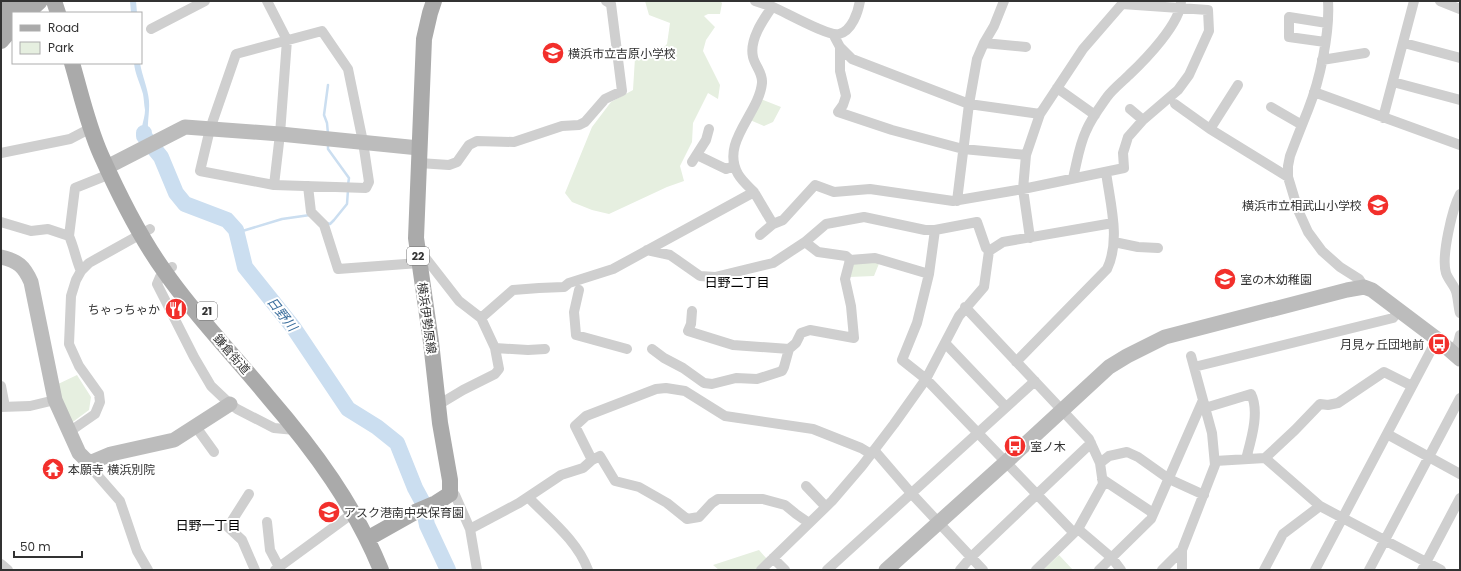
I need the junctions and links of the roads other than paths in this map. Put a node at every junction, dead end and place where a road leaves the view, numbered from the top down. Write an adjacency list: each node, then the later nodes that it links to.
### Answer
1 (7, 1): 19 (main road)
2 (24, 1): 22 (main road)
3 (40, 1): 24 (main road)
4 (54, 1): 25 (main road)
5 (64, 1): 26 (main road)
6 (205, 1): 16 (street)
7 (267, 1): 32 (street)
8 (606, 1): 68 (street)
9 (755, 1): 20 (street)
10 (860, 1): 31 (street)
11 (1004, 1): 36 (street)
12 (1328, 1): 28 (street)
13 (1414, 1): 35 (street)
14 (1440, 1): 21 (street)
15 (1123, 3): 18 (street); 46 (street)
16 (188, 5): 30 (street)
17 (429, 5): 68 (main road, 横浜伊勢原線 / 22)
18 (1181, 5): 54 (street); 56 (street)
19 (1, 7)
20 (772, 7): 31 (street); 69 (street)
21 (1458, 7)
22 (12, 12)
23 (12, 12): 27 (main road)
24 (28, 12)
25 (58, 12)
26 (67, 12)
27 (1, 23)
28 (1327, 23): 34 (street); 34 (street)
29 (12, 28): 33 (main road)
30 (151, 30)
31 (833, 34): 37 (street)
32 (287, 40): 59 (street); 62 (street); 63 (street)
33 (1, 41)
34 (1325, 42): 41 (street)
35 (1404, 43): 40 (street); 44 (street)
36 (984, 44): 38 (street); 49 (street)
37 (840, 47): 49 (street); 65 (street)
38 (1026, 47)
39 (1365, 53): 41 (street)
40 (1460, 58)
41 (1322, 60): 47 (street)
42 (72, 64): 58 (main road, 鎌倉街道 / 21)
43 (81, 64): 70 (main road, 鎌倉街道 / 21)
44 (1393, 82): 48 (street); 55 (street)
45 (1238, 85): 61 (street)
46 (1057, 88): 53 (street); 54 (street)
47 (1314, 92): 55 (street); 57 (street)
48 (1460, 100)
49 (969, 104): 53 (street); 65 (street)
50 (1175, 104): 61 (street)
51 (1271, 107): 57 (street)
52 (1130, 109): 56 (street)
53 (1040, 114): 67 (street)
54 (1095, 115): 73 (street)
55 (1383, 118): 64 (street)
56 (1143, 120): 71 (street)
57 (1302, 125): 72 (street)
58 (91, 128): 66 (street); 70 (main road, 鎌倉街道 / 21)
59 (210, 129): 62 (street); 70 (street); 74 (street)
60 (709, 129): 69 (street)
61 (1210, 129): 72 (street)
62 (280, 134): 63 (street); 74 (street)
63 (363, 142): 68 (street); 75 (street)
64 (1460, 145)
65 (963, 149): 67 (street); 79 (street)
66 (1, 153)
67 (1026, 155): 76 (street)
68 (419, 156): 93 (main road, 横浜伊勢原線 / 22)
69 (734, 166): 77 (street)
70 (111, 168): 84 (main road, 鎌倉街道 / 21); 86 (street)
71 (1106, 172): 73 (street); 81 (street)
72 (1288, 177): 99 (street)
73 (1073, 178): 76 (street)
74 (274, 185): 75 (street)
75 (308, 186): 93 (street)
76 (1022, 189): 79 (street); 87 (street)
77 (754, 192): 82 (street); 91 (street)
78 (1460, 194): 101 (street)
79 (957, 201): 82 (street)
80 (1, 222): 86 (street)
81 (1113, 222): 87 (street); 89 (street)
82 (773, 224): 85 (street)
83 (935, 230): 88 (street); 92 (street); 98 (street)
84 (145, 231): 96 (main road, 鎌倉街道 / 21); 97 (street)
85 (760, 235)
86 (69, 236): 97 (street)
87 (1030, 238): 92 (street)
88 (805, 242): 91 (street); 95 (street)
89 (1114, 242): 90 (street); 117 (street)
90 (1158, 248)
91 (647, 250): 106 (street)
92 (989, 251): 102 (street)
93 (418, 255): 106 (street); 127 (main road, 横浜伊勢原線 / 22)
94 (1, 257): 124 (street)
95 (850, 260): 98 (street); 114 (street)
96 (168, 270): 125 (street); 132 (main road, 鎌倉街道 / 21); 168 (main road, 鎌倉街道 / 21)
97 (82, 271): 133 (street)
98 (929, 274): 119 (street)
99 (1364, 288): 103 (street); 130 (street)
100 (579, 290): 112 (street)
101 (1458, 294): 105 (street)
102 (965, 307): 109 (street); 117 (street)
103 (1399, 310): 108 (street); 118 (street)
104 (692, 311): 114 (street)
105 (1460, 313)
106 (481, 318): 110 (street)
107 (1460, 335): 115 (street)
108 (1437, 339): 115 (street); 122 (street)
109 (945, 343): 119 (street); 129 (street)
110 (496, 348): 111 (street); 127 (street)
111 (545, 349)
112 (627, 349)
113 (652, 349): 114 (street)
114 (789, 349)
115 (1456, 355)
116 (1191, 356): 118 (street)
117 (1016, 362): 120 (street)
118 (1194, 367): 126 (street)
119 (926, 378): 134 (street); 138 (street)
120 (1035, 381): 129 (street); 130 (street)
121 (1, 386): 128 (street)
122 (1412, 386): 135 (street); 140 (street)
123 (1460, 398): 139 (street)
124 (55, 400): 128 (street); 133 (street)
125 (230, 404): 131 (street); 132 (street)
126 (1204, 404): 141 (street); 144 (street); 149 (street)
127 (438, 405): 153 (main road, 横浜伊勢原線 / 22)
128 (3, 407)
129 (1006, 407): 134 (street)
130 (1062, 410): 136 (street); 145 (street)
131 (196, 426): 137 (street); 143 (street)
132 (295, 430): 160 (main road, 鎌倉街道 / 21)
133 (69, 432): 143 (street)
134 (978, 432): 145 (street); 151 (street)
135 (1386, 434): 139 (street); 162 (street)
136 (1091, 443): 146 (street); 154 (street)
137 (214, 452)
138 (872, 452): 142 (street); 151 (street); 159 (street)
139 (1429, 457): 147 (street); 169 (street)
140 (1265, 458): 141 (street); 158 (street)
141 (1246, 459): 144 (street)
142 (592, 460): 156 (street); 164 (street)
143 (88, 461): 178 (street)
144 (1215, 461): 155 (street)
145 (1006, 462): 154 (street); 165 (street)
146 (1100, 463): 148 (street); 149 (street)
147 (1460, 474)
148 (1102, 479): 161 (street); 167 (street)
149 (1169, 479): 155 (street); 161 (street)
150 (806, 486): 159 (street)
151 (911, 493): 165 (street); 186 (street)
152 (249, 494): 179 (street)
153 (450, 494): 166 (street); 168 (main road)
154 (1037, 494): 167 (street); 171 (street)
155 (1204, 495): 170 (street)
156 (528, 497): 166 (street); 183 (street)
157 (1460, 498): 175 (street)
158 (1320, 506): 162 (street); 195 (street)
159 (826, 507): 164 (street)
160 (353, 513): 168 (main road, 鎌倉街道 / 21); 176 (street)
161 (1153, 513): 173 (street)
162 (1342, 518): 169 (street); 196 (street)
163 (266, 522): 176 (street)
164 (810, 522): 172 (street)
165 (939, 522): 171 (street); 187 (street)
166 (470, 529): 182 (street)
167 (1076, 531): 173 (street); 190 (street)
168 (370, 537): 180 (main road, 鎌倉街道 / 21); 181 (main road, 鎌倉街道 / 21)
169 (1385, 540): 175 (street); 197 (street)
170 (1182, 550): 193 (street); 194 (street)
171 (971, 557): 188 (street); 189 (street)
172 (773, 558): 184 (street); 185 (street)
173 (1112, 558): 191 (street); 192 (street)
174 (1, 564): 177 (street)
175 (1424, 566): 198 (street)
176 (277, 569)
177 (8, 570)
178 (148, 570)
179 (255, 570)
180 (381, 570)
181 (391, 570)
182 (477, 570)
183 (588, 570)
184 (761, 570)
185 (785, 570)
186 (827, 570)
187 (886, 570)
188 (960, 570)
189 (983, 570)
190 (1036, 570)
191 (1099, 570)
192 (1121, 570)
193 (1162, 570)
194 (1182, 570)
195 (1264, 570)
196 (1315, 570)
197 (1369, 570)
198 (1441, 570)

